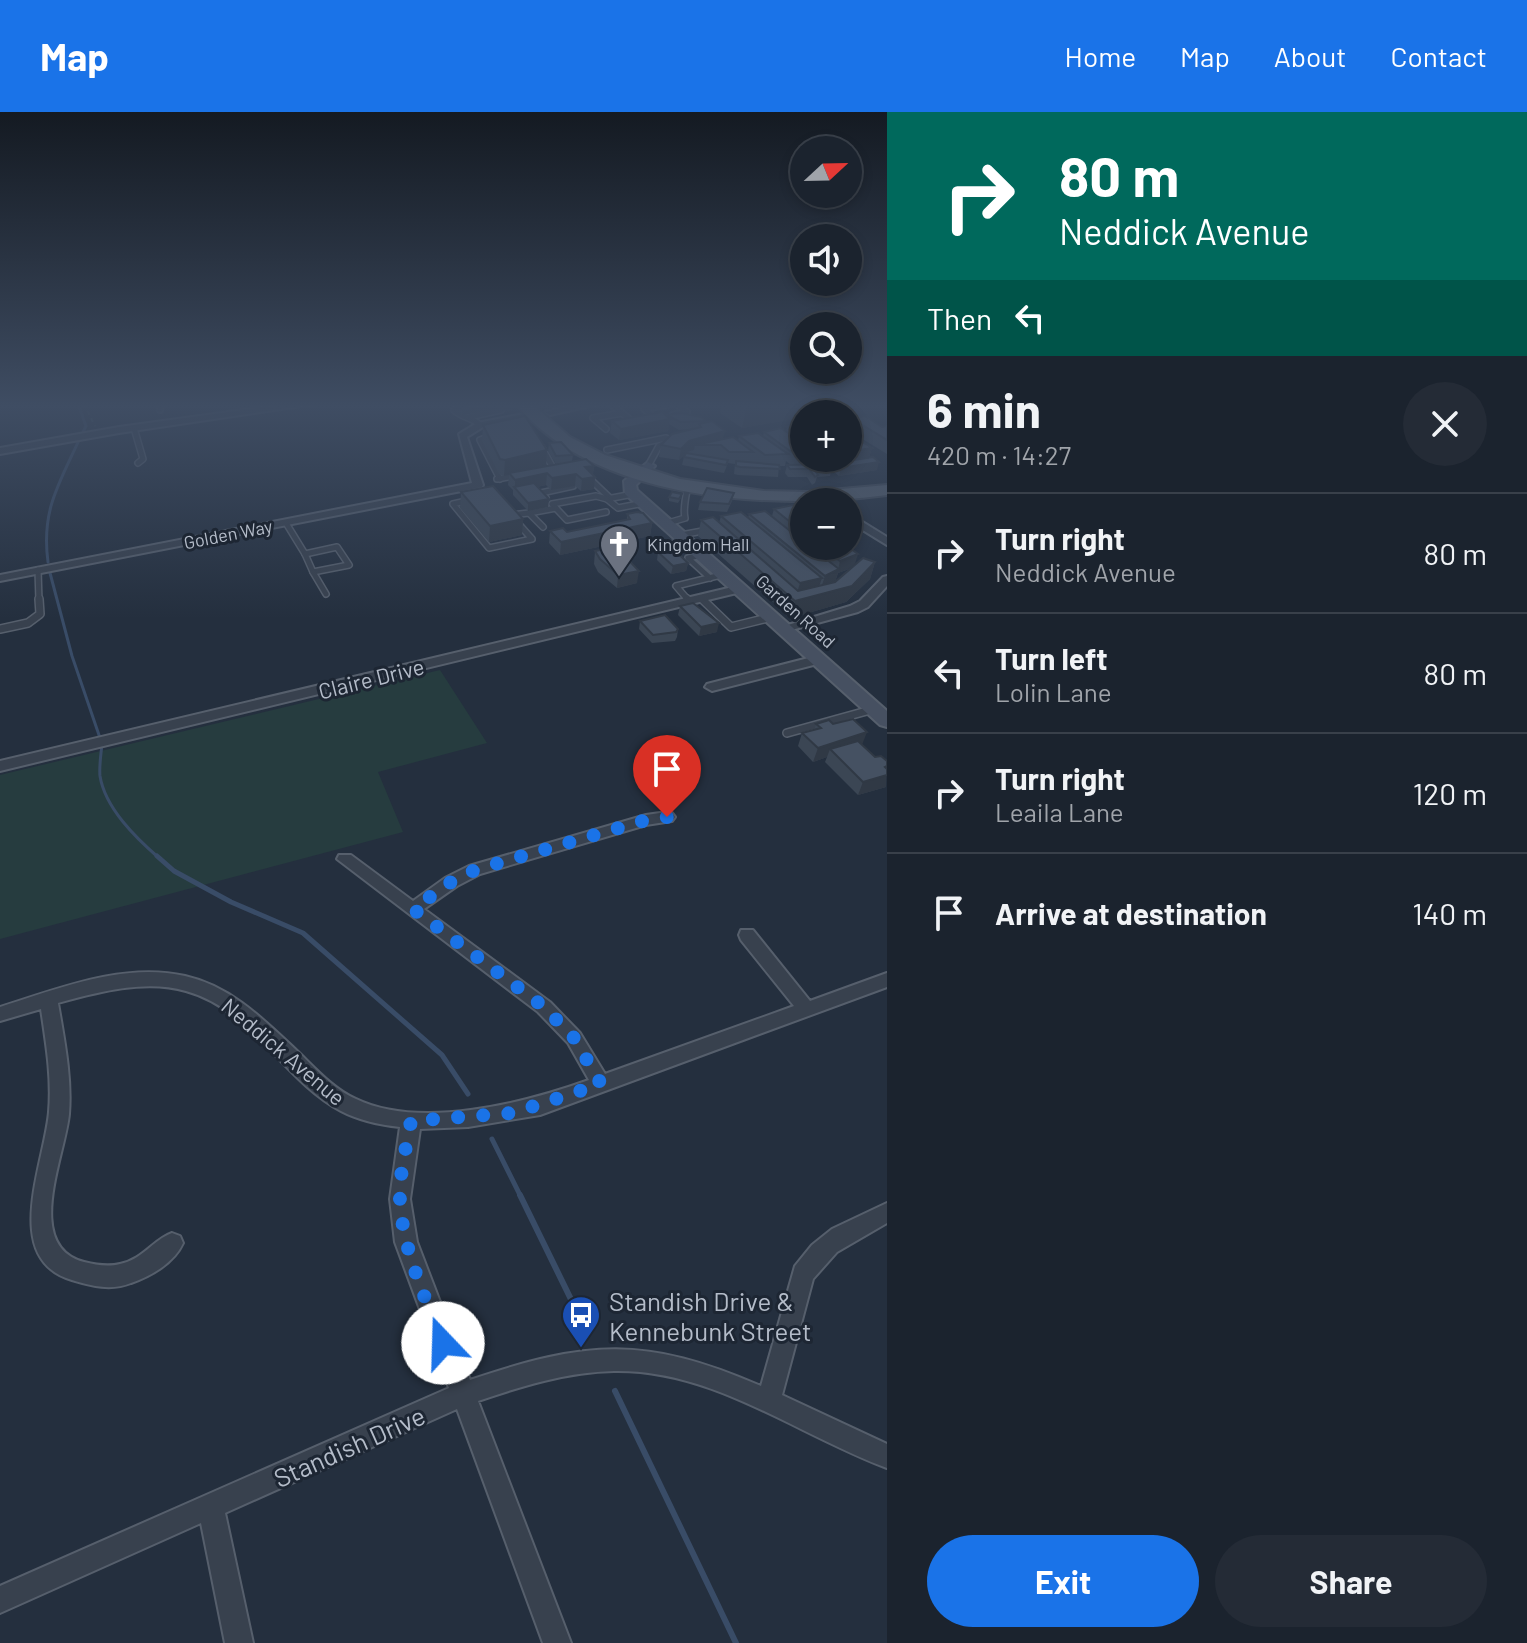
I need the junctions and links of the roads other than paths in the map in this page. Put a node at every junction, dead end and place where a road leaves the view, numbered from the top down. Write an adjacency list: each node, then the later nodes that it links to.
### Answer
1 (475, 475): 20 (street, Golden Way)
2 (496, 475): 3 (lane)
3 (515, 475)
4 (638, 475): 16 (street)
5 (663, 475): 9 (main road)
6 (682, 475): 7 (main road)
7 (887, 479)
8 (591, 480): 13 (lane)
9 (689, 485): 11 (main road); 16 (lane)
10 (573, 486): 15 (lane)
11 (887, 490)
12 (479, 498): 19 (lane)
13 (609, 498): 15 (lane); 16 (lane); 16 (lane)
14 (503, 506): 19 (lane)
15 (554, 506): 17 (lane); 18 (lane)
16 (650, 511): 24 (street, Garden Road)
17 (606, 512)
18 (529, 513): 19 (lane); 22 (lane)
19 (513, 517)
20 (286, 523): 27 (lane); 28 (street, Golden Way)
21 (862, 525): 25 (street)
22 (543, 527)
23 (712, 529): 24 (lane)
24 (684, 538): 26 (lane); 30 (street, Garden Road)
25 (887, 542)
26 (659, 546)
27 (305, 554): 29 (lane); 29 (lane)
28 (38, 570): 31 (street, Golden Way); 37 (lane)
29 (313, 572): 34 (lane)
30 (718, 576): 33 (street, Garden Road); 35 (lane)
31 (0, 578)
32 (880, 579): 36 (street)
33 (741, 589): 35 (street, Claire Drive); 36 (street, Garden Road)
34 (326, 594)
35 (695, 600): 36 (lane); 42 (street, Claire Drive)
36 (778, 622): 38 (street, Garden Road)
37 (0, 629)
38 (820, 659): 39 (street); 40 (street, Garden Road)
39 (712, 687)
40 (881, 715): 41 (lane)
41 (787, 733)
42 (0, 766)
43 (667, 817): 45 (street)
44 (345, 859): 45 (street)
45 (413, 909): 51 (street)
46 (747, 935): 49 (street)
47 (887, 980): 49 (street, Neddick Avenue)
48 (49, 1000): 50 (street, Neddick Avenue); 52 (street, Neddick Avenue); 54 (street)
49 (806, 1009): 51 (street, Neddick Avenue)
50 (0, 1014)
51 (601, 1084): 52 (street, Neddick Avenue)
52 (411, 1121): 55 (street)
53 (887, 1213): 56 (street)
54 (172, 1243)
55 (463, 1394): 56 (street, Standish Drive); 58 (street, Standish Drive); 61 (street)
56 (769, 1401): 57 (street, Standish Drive)
57 (887, 1456)
58 (211, 1509): 59 (street, Standish Drive); 60 (street)
59 (0, 1600)
60 (239, 1643)
61 (557, 1643)

